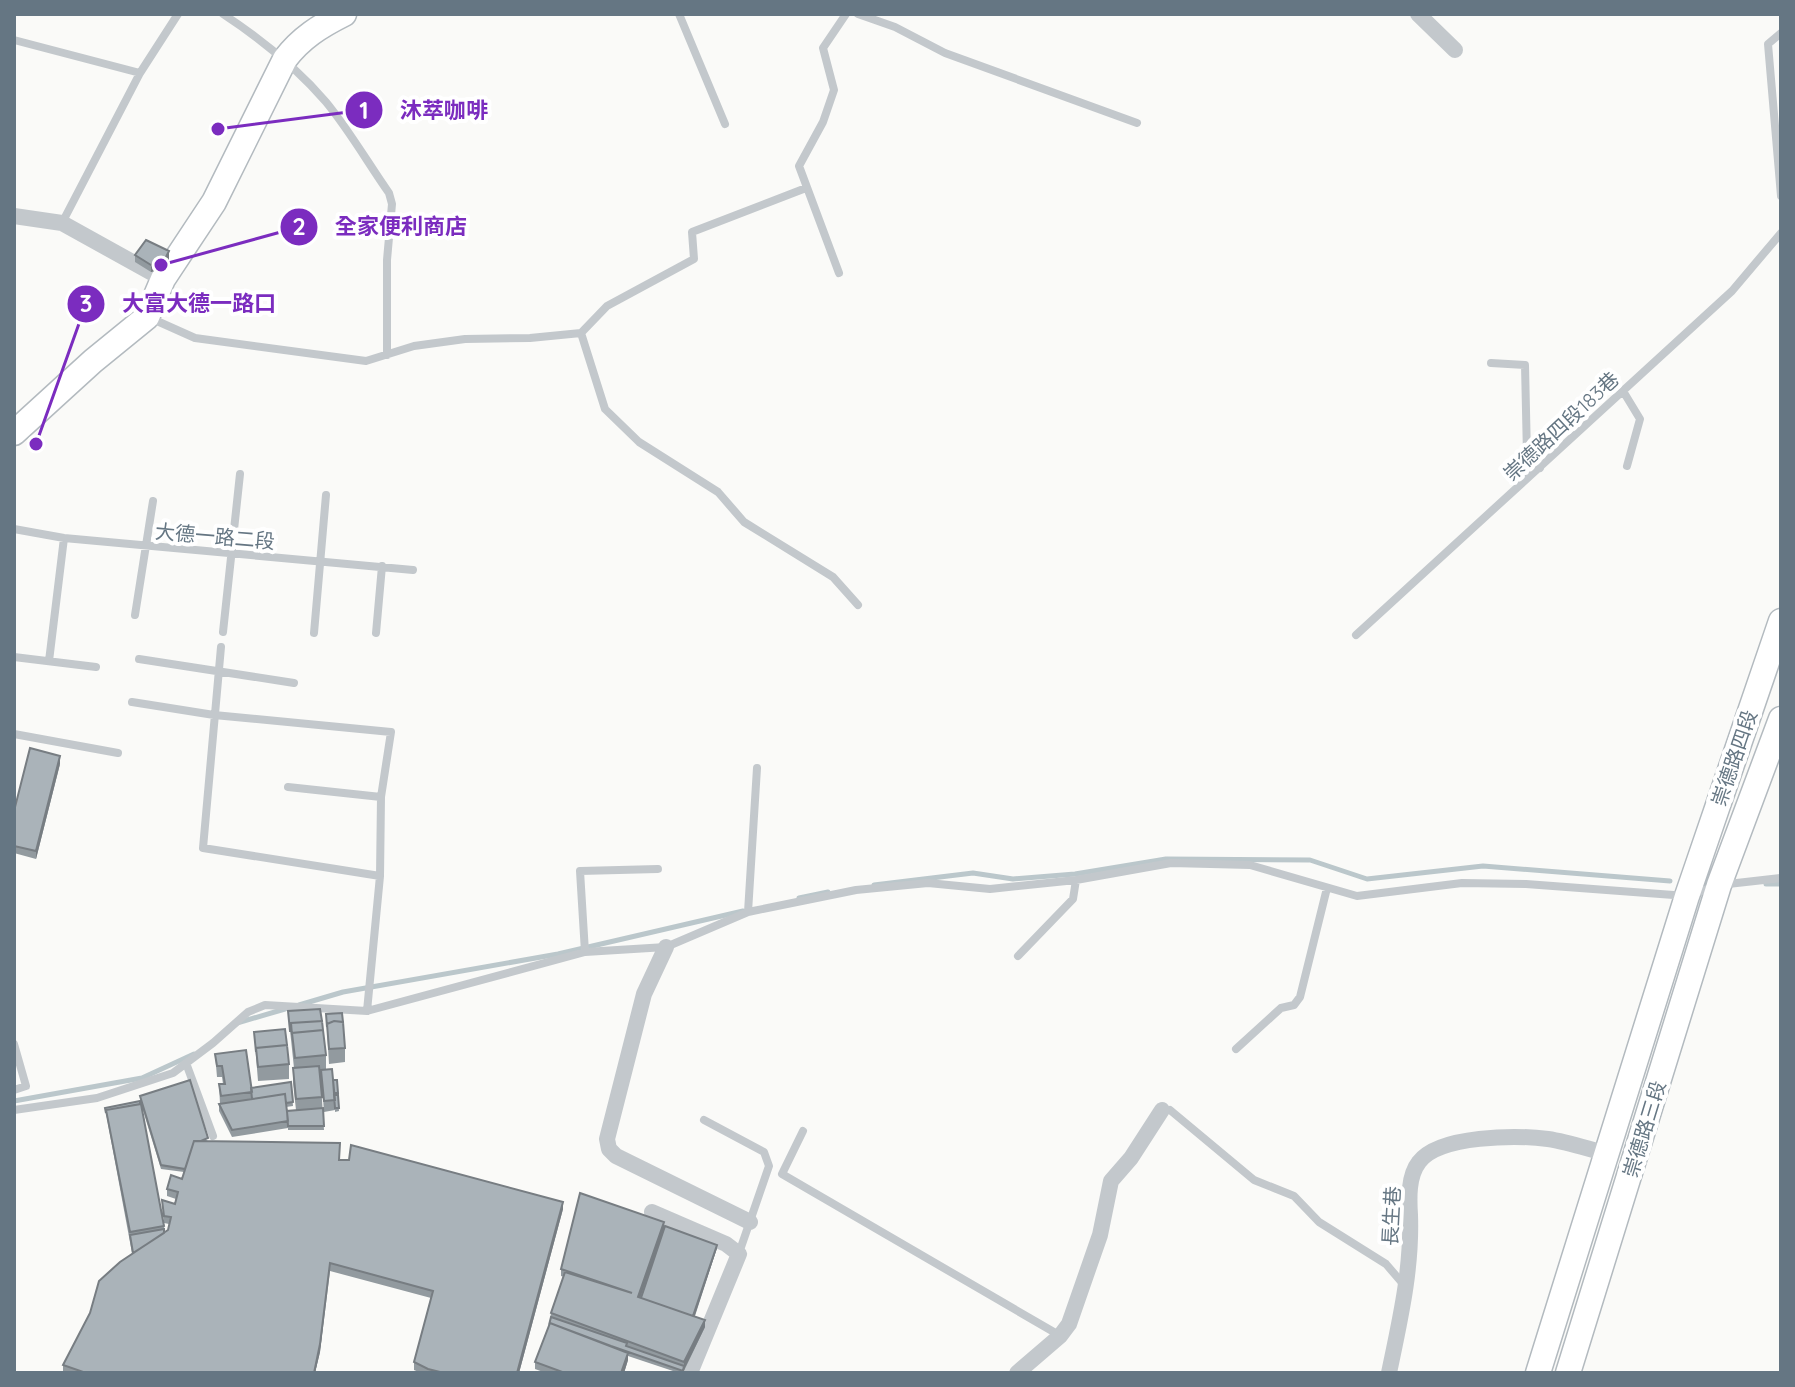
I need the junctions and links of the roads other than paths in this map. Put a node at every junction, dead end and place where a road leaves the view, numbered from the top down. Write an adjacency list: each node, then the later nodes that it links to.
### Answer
1 (178, 14): 12 (lane)
2 (223, 14): 11 (lane)
3 (344, 14): 11 (street)
4 (679, 14): 14 (lane)
5 (846, 14): 15 (lane)
6 (858, 14): 13 (lane)
7 (1418, 14): 10 (street)
8 (1781, 33): 16 (lane)
9 (14, 40): 12 (lane)
10 (1455, 50)
11 (285, 59): 21 (street); 24 (lane)
12 (140, 73): 18 (lane)
13 (1137, 123)
14 (725, 124)
15 (806, 188): 20 (lane); 23 (lane)
16 (1781, 196)
17 (14, 216): 18 (street)
18 (62, 223): 21 (street)
19 (1781, 233): 26 (lane, 崇德路四段183巷)
20 (839, 273)
21 (163, 279): 22 (street)
22 (147, 317): 24 (lane); 27 (street)
23 (581, 333): 24 (lane); 40 (lane)
24 (387, 355)
25 (1491, 363): 29 (lane)
26 (1623, 391): 28 (lane); 29 (lane, 崇德路四段183巷)
27 (14, 433)
28 (1627, 466)
29 (1540, 468): 46 (lane, 崇德路四段183巷)
30 (240, 474): 36 (lane)
31 (326, 495): 37 (lane)
32 (153, 501): 35 (lane)
33 (14, 529): 34 (lane, 大德一路二段)
34 (64, 538): 35 (lane, 大德一路二段); 50 (lane)
35 (146, 546): 36 (lane, 大德一路二段); 41 (lane)
36 (230, 553): 37 (lane, 大德一路二段); 43 (lane)
37 (321, 561): 38 (lane, 大德一路二段); 44 (lane)
38 (382, 566): 39 (lane, 大德一路二段); 45 (lane)
39 (413, 570)
40 (858, 605)
41 (135, 615)
42 (1781, 621): 68 (street, 崇德路四段)
43 (223, 632)
44 (314, 633)
45 (376, 633)
46 (1356, 635)
47 (221, 647): 52 (lane)
48 (14, 657): 50 (lane)
49 (139, 659): 52 (lane)
50 (49, 661): 51 (lane)
51 (96, 667)
52 (217, 670): 53 (lane); 55 (lane)
53 (294, 683)
54 (132, 702): 55 (lane)
55 (214, 715): 61 (lane); 63 (lane)
56 (1781, 719): 66 (street, 崇德路四段)
57 (14, 734): 58 (lane)
58 (118, 753)
59 (757, 768): 69 (lane)
60 (288, 787): 61 (lane)
61 (381, 797): 63 (lane)
62 (658, 869): 71 (lane)
63 (380, 876): 73 (lane)
64 (1781, 878): 66 (lane)
65 (1076, 880): 67 (lane); 69 (lane); 72 (lane)
66 (1719, 885): 68 (lane); 93 (street, 崇德路三段)
67 (1327, 888): 68 (lane); 75 (lane)
68 (1687, 896): 83 (street, 崇德路三段)
69 (748, 912): 70 (lane)
70 (666, 947): 71 (lane); 85 (street)
71 (585, 952): 73 (lane)
72 (1018, 956)
73 (367, 1011): 76 (lane)
74 (14, 1044): 77 (lane)
75 (1236, 1049)
76 (186, 1063): 78 (lane); 82 (lane)
77 (14, 1090)
78 (14, 1110)
79 (1166, 1110): 87 (lane); 88 (street)
80 (704, 1120): 85 (lane)
81 (803, 1131): 88 (lane)
82 (213, 1136)
83 (1608, 1154): 87 (street, 長生巷); 92 (street, 崇德路三段)
84 (652, 1212): 86 (street)
85 (750, 1222): 86 (lane)
86 (739, 1254): 89 (street)
87 (1407, 1288): 91 (street, 長生巷)
88 (1060, 1336): 90 (street)
89 (690, 1373)
90 (1017, 1373)
91 (1389, 1373)
92 (1538, 1373)
93 (1568, 1373)

